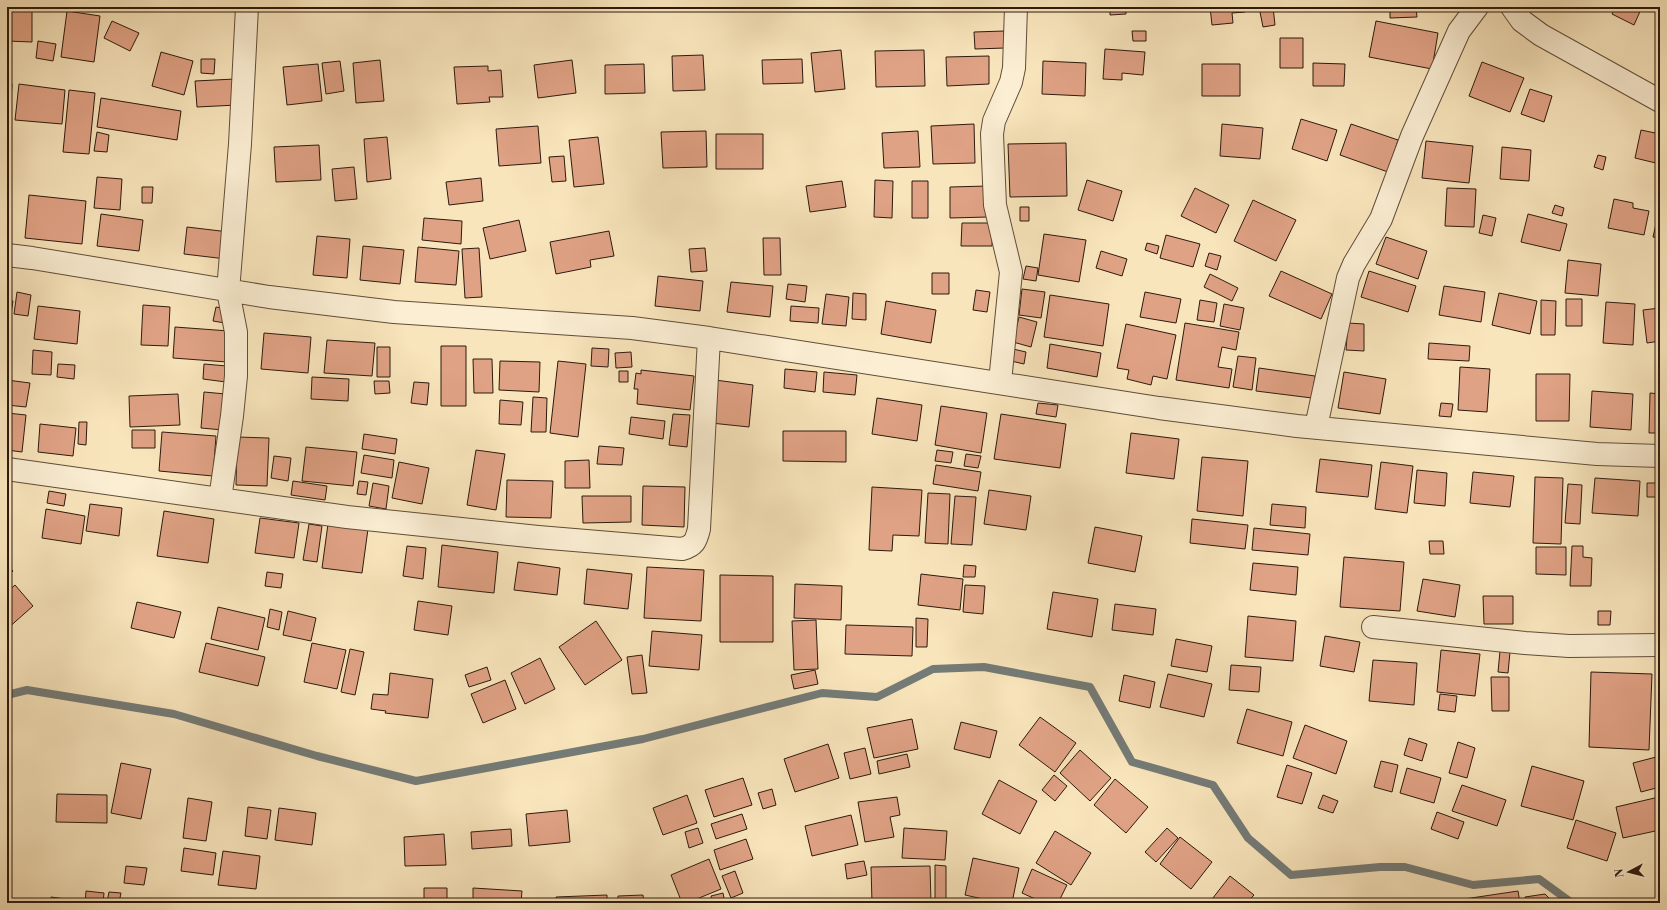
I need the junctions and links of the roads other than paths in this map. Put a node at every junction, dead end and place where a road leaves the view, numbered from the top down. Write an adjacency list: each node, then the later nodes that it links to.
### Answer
1 (247, 7): 7 (street)
2 (1016, 7): 9 (street)
3 (1477, 7): 10 (street)
4 (1512, 7): 5 (street)
5 (1660, 101)
6 (7, 255): 7 (street)
7 (228, 291): 8 (street); 13 (street)
8 (709, 338): 9 (street); 13 (street)
9 (1000, 382): 10 (street)
10 (1316, 427): 11 (street)
11 (1660, 456)
12 (7, 469): 13 (street)
13 (220, 499)
14 (1373, 627): 15 (street)
15 (1660, 645)

